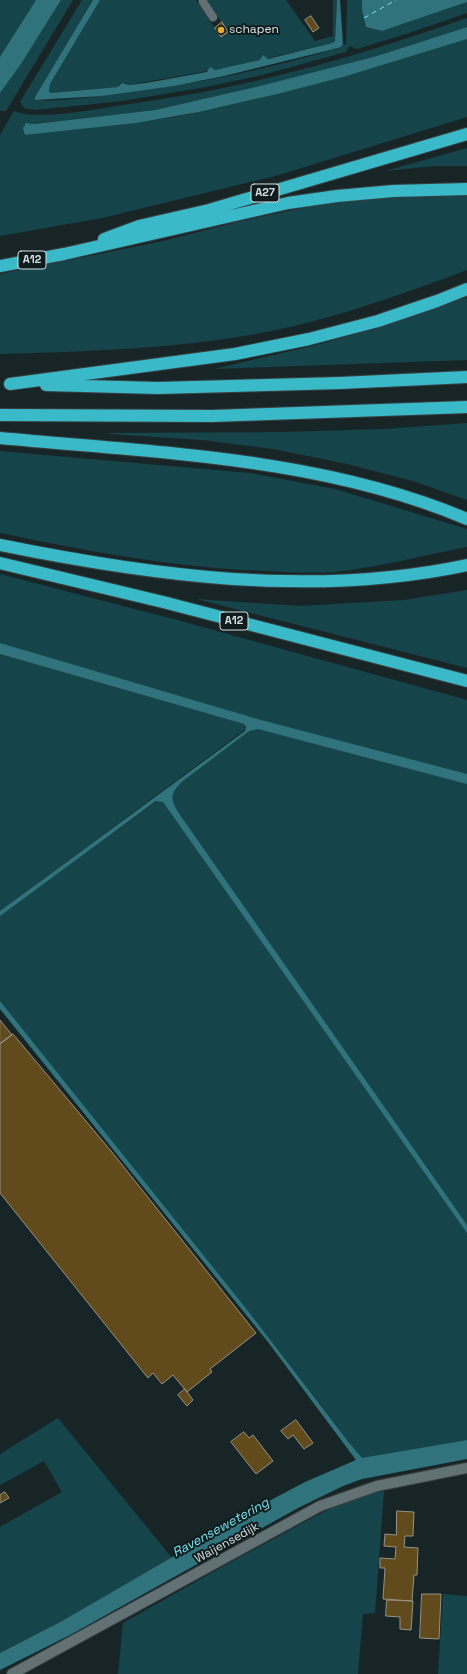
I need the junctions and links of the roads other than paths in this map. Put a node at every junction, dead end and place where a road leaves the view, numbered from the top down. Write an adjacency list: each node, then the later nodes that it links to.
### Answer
1 (203, 0): 2 (lane)
2 (213, 17)
3 (467, 134): 5 (highway, A27)
4 (467, 189): 5 (highway, A12)
5 (64, 254): 6 (highway, A12)
6 (0, 266)
7 (467, 289): 9 (highway)
8 (467, 377): 9 (highway)
9 (5, 384)
10 (467, 407): 11 (highway)
11 (0, 416)
12 (0, 438): 13 (highway)
13 (467, 519)
14 (0, 545): 16 (highway)
15 (0, 563): 17 (highway, A12)
16 (467, 564)
17 (467, 681)
18 (467, 1468): 19 (street, Waijensedijk)
19 (12, 1674)

